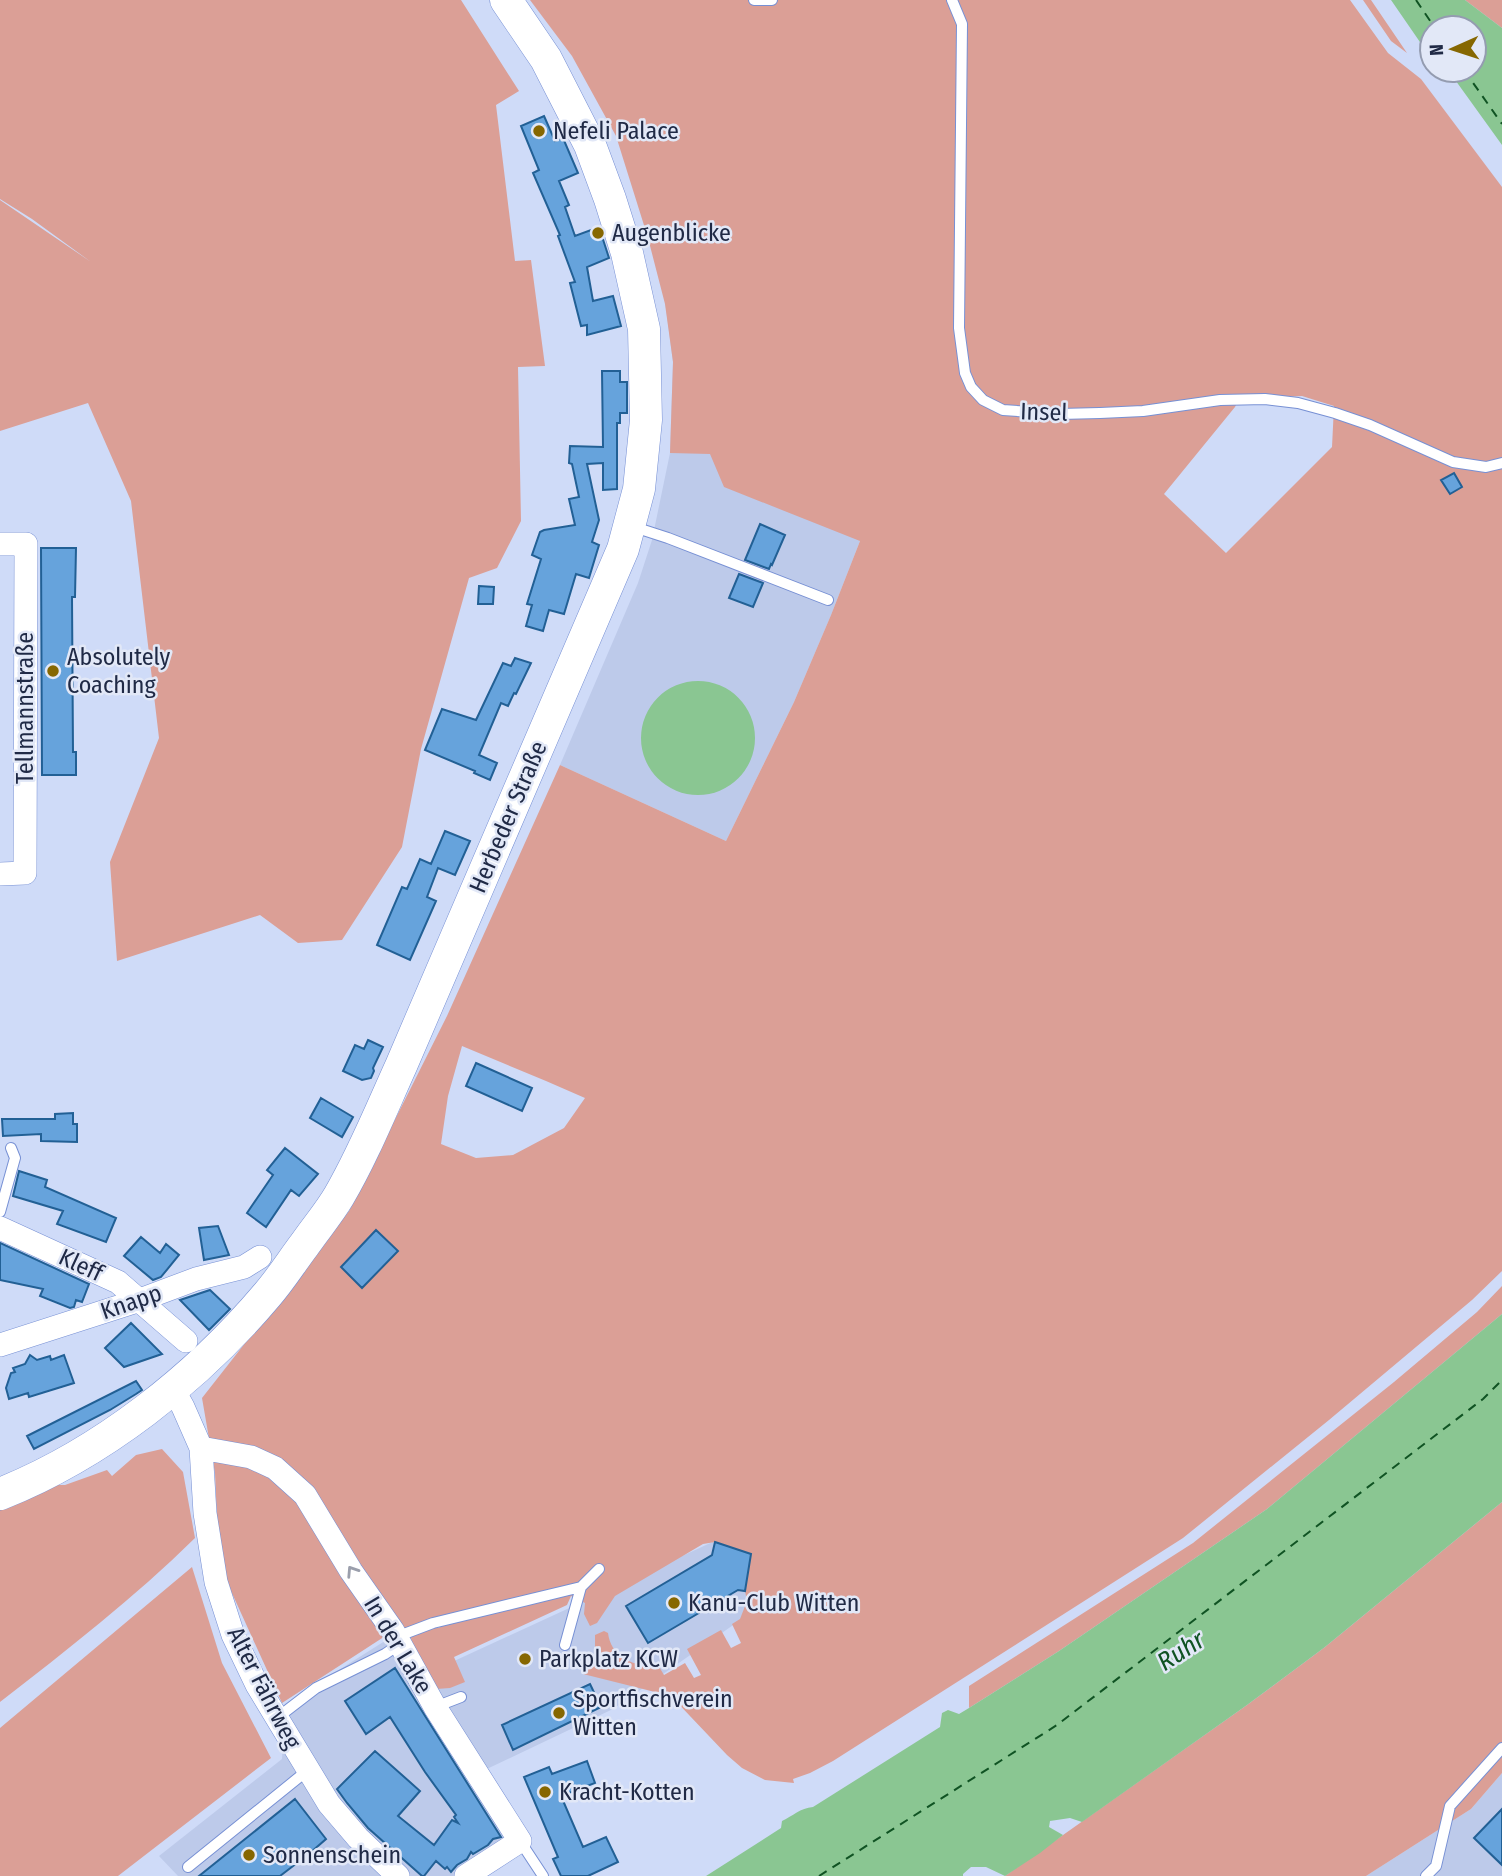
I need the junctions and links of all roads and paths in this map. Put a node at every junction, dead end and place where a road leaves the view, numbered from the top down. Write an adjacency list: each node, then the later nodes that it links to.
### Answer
1 (506, 0): 6 (main road, Herbeder Straße)
2 (754, 0): 3 (lane)
3 (772, 0)
4 (952, 0): 5 (lane, Insel)
5 (1502, 463)
6 (629, 526): 8 (lane); 17 (main road, Herbeder Straße)
7 (0, 544): 9 (street, Tellmannstraße)
8 (828, 600)
9 (0, 874)
10 (11, 1148): 11 (lane)
11 (0, 1212)
12 (0, 1228): 14 (street, Kleff)
13 (260, 1257): 14 (street, Knapp)
14 (140, 1300): 15 (street, Kleff); 16 (street, Knapp)
15 (186, 1341)
16 (0, 1345)
17 (173, 1390): 18 (street, Alter Fährweg); 19 (main road, Herbeder Straße)
18 (201, 1448): 22 (street, In der Lake, one-way to 18); 26 (street, Alter Fährweg)
19 (0, 1494)
20 (599, 1569): 21 (lane)
21 (581, 1587): 22 (lane); 23 (lane)
22 (397, 1637): 25 (street, In der Lake); 26 (lane)
23 (565, 1645)
24 (461, 1697): 25 (lane)
25 (435, 1707): 29 (street, In der Lake)
26 (277, 1718): 28 (street, Alter Fährweg)
27 (1502, 1748): 34 (lane)
28 (308, 1770): 30 (lane); 31 (street, Alter Fährweg)
29 (520, 1842): 32 (street); 33 (lane)
30 (188, 1867)
31 (398, 1876)
32 (466, 1876)
33 (543, 1876)
34 (1426, 1876)

